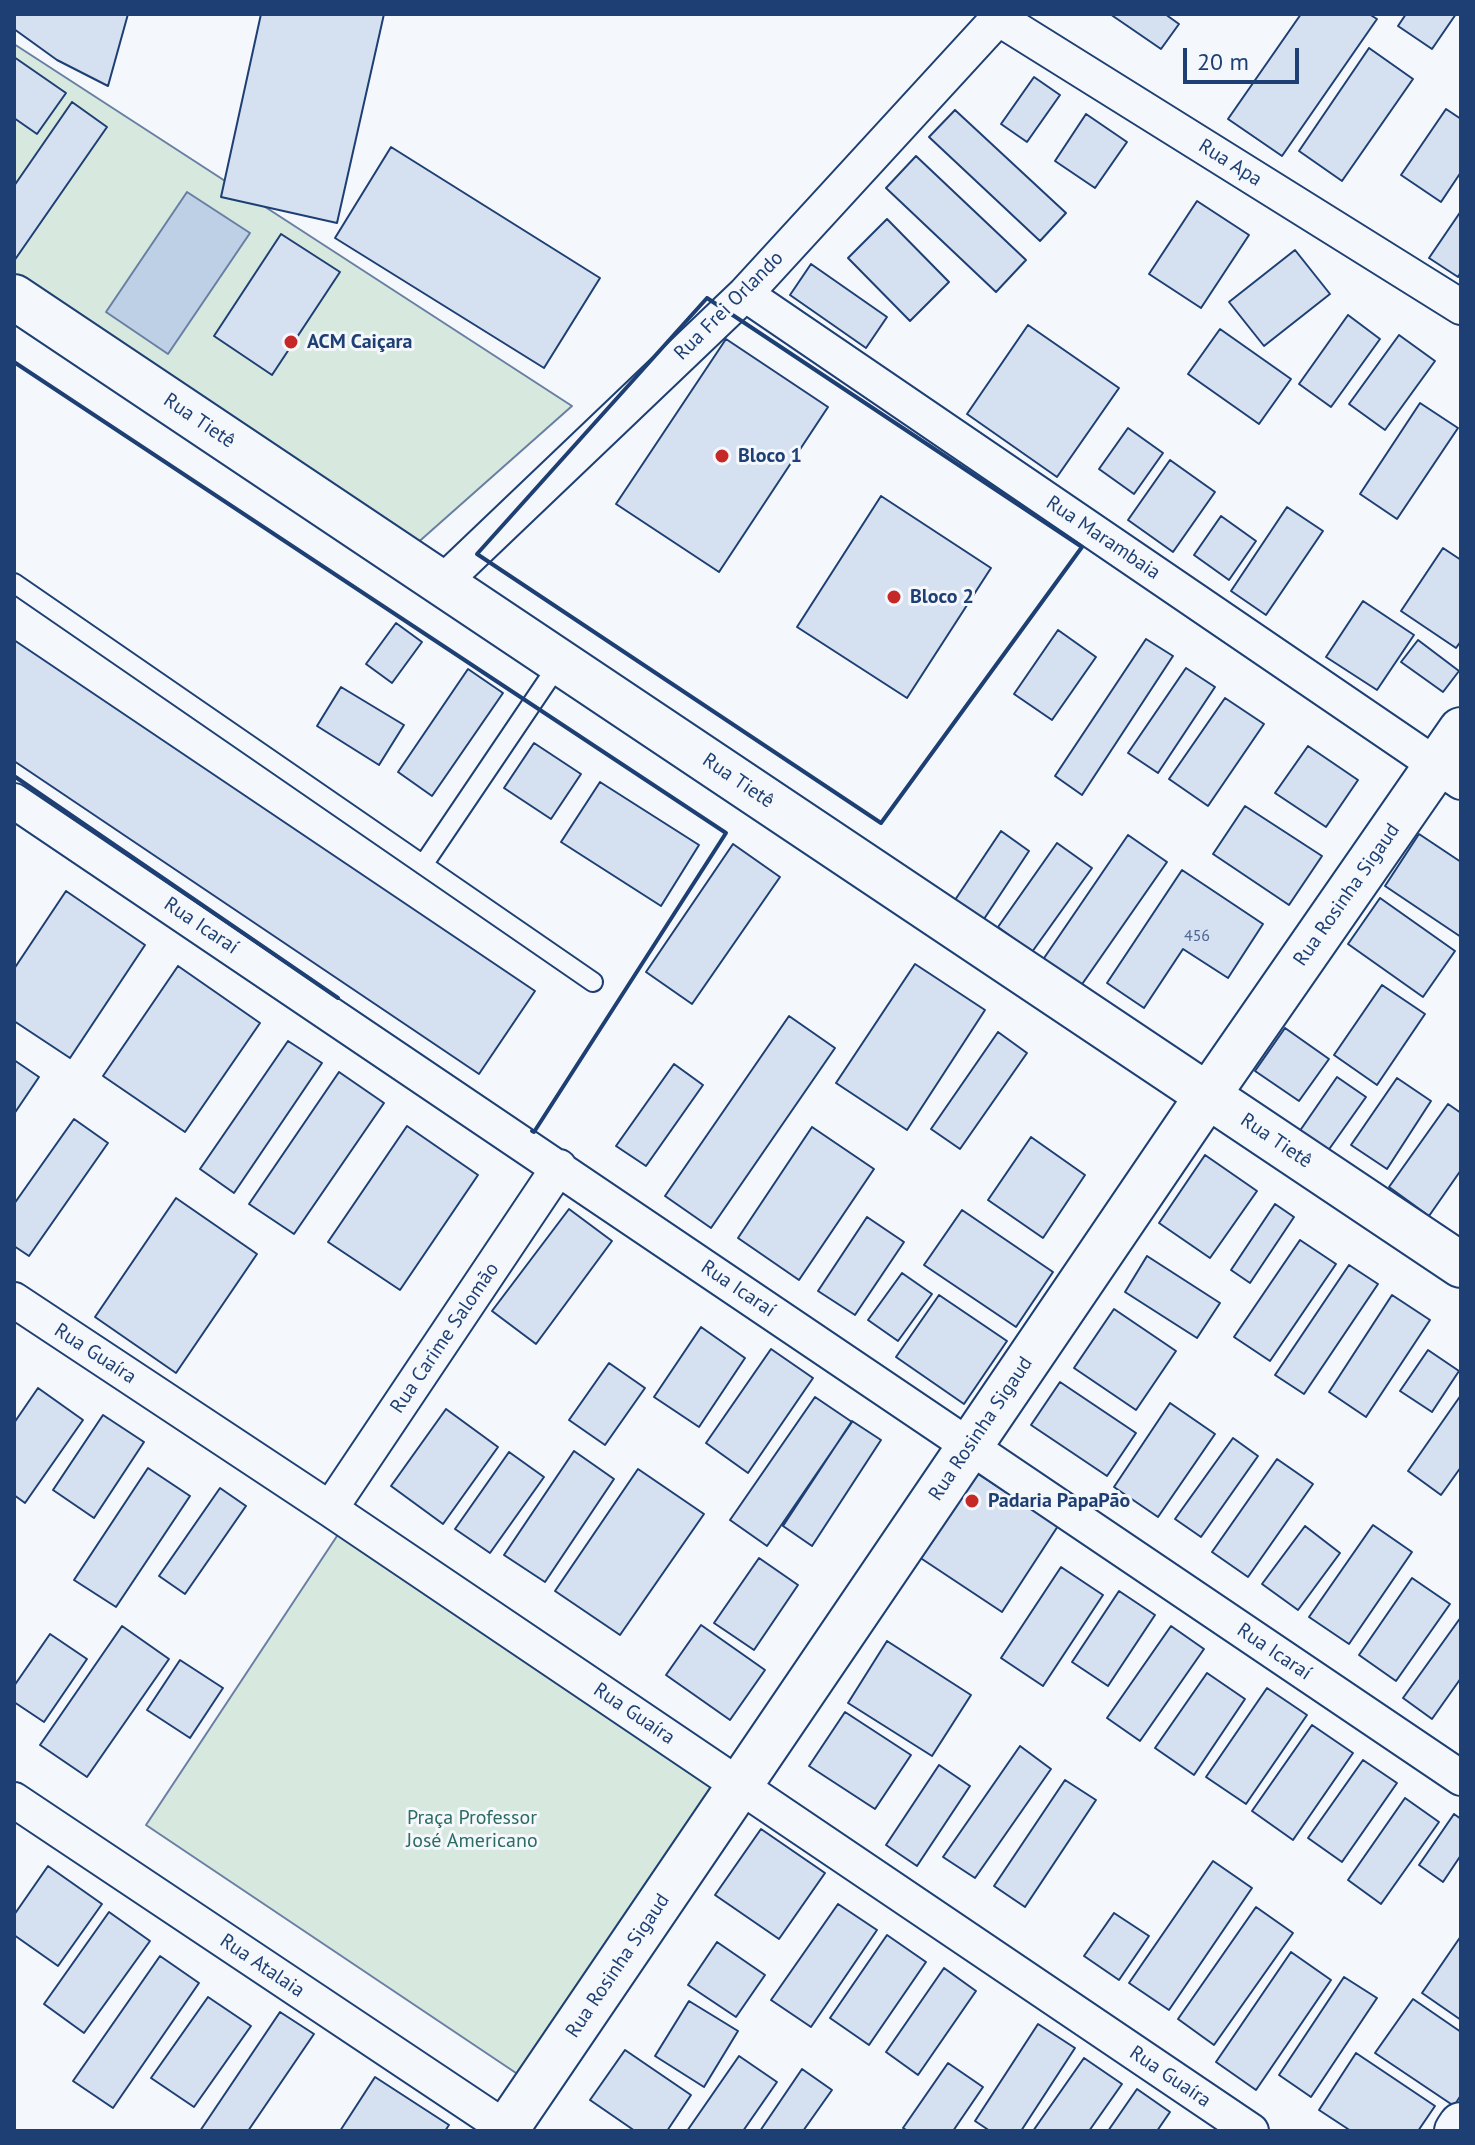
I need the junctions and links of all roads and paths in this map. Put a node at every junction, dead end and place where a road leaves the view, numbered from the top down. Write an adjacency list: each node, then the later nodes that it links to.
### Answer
1 (1000, 16): 2 (street, Rua Frei Orlando); 4 (street, Rua Apa)
2 (745, 294): 6 (street, Rua Frei Orlando); 8 (street, Rua Marambaia)
3 (14, 297): 6 (street, Rua Tietê)
4 (1461, 307)
5 (14, 583): 10 (lane)
6 (441, 584): 7 (street, Rua Tietê)
7 (560, 662): 10 (lane); 12 (street, Rua Tietê)
8 (1453, 759): 12 (street, Rua Rosinha Sigaud)
9 (14, 801): 13 (street, Rua Icaraí)
10 (423, 865): 11 (lane)
11 (593, 982)
12 (1208, 1095): 14 (street, Rua Tietê); 16 (street, Rua Rosinha Sigaud)
13 (559, 1167): 16 (street, Rua Icaraí); 17 (street, Rua Carime Salomão)
14 (1461, 1265)
15 (14, 1300): 17 (street, Rua Guaíra)
16 (969, 1446): 18 (street, Rua Icaraí); 19 (street, Rua Rosinha Sigaud)
17 (330, 1509): 19 (street, Rua Guaíra)
18 (1461, 1778)
19 (741, 1786): 22 (street, Rua Rosinha Sigaud); 23 (street, Rua Guaíra)
20 (14, 1800): 22 (street, Rua Atalaia)
21 (1461, 2125): 24 (street)
22 (507, 2130)
23 (1251, 2131)
24 (1457, 2131)

